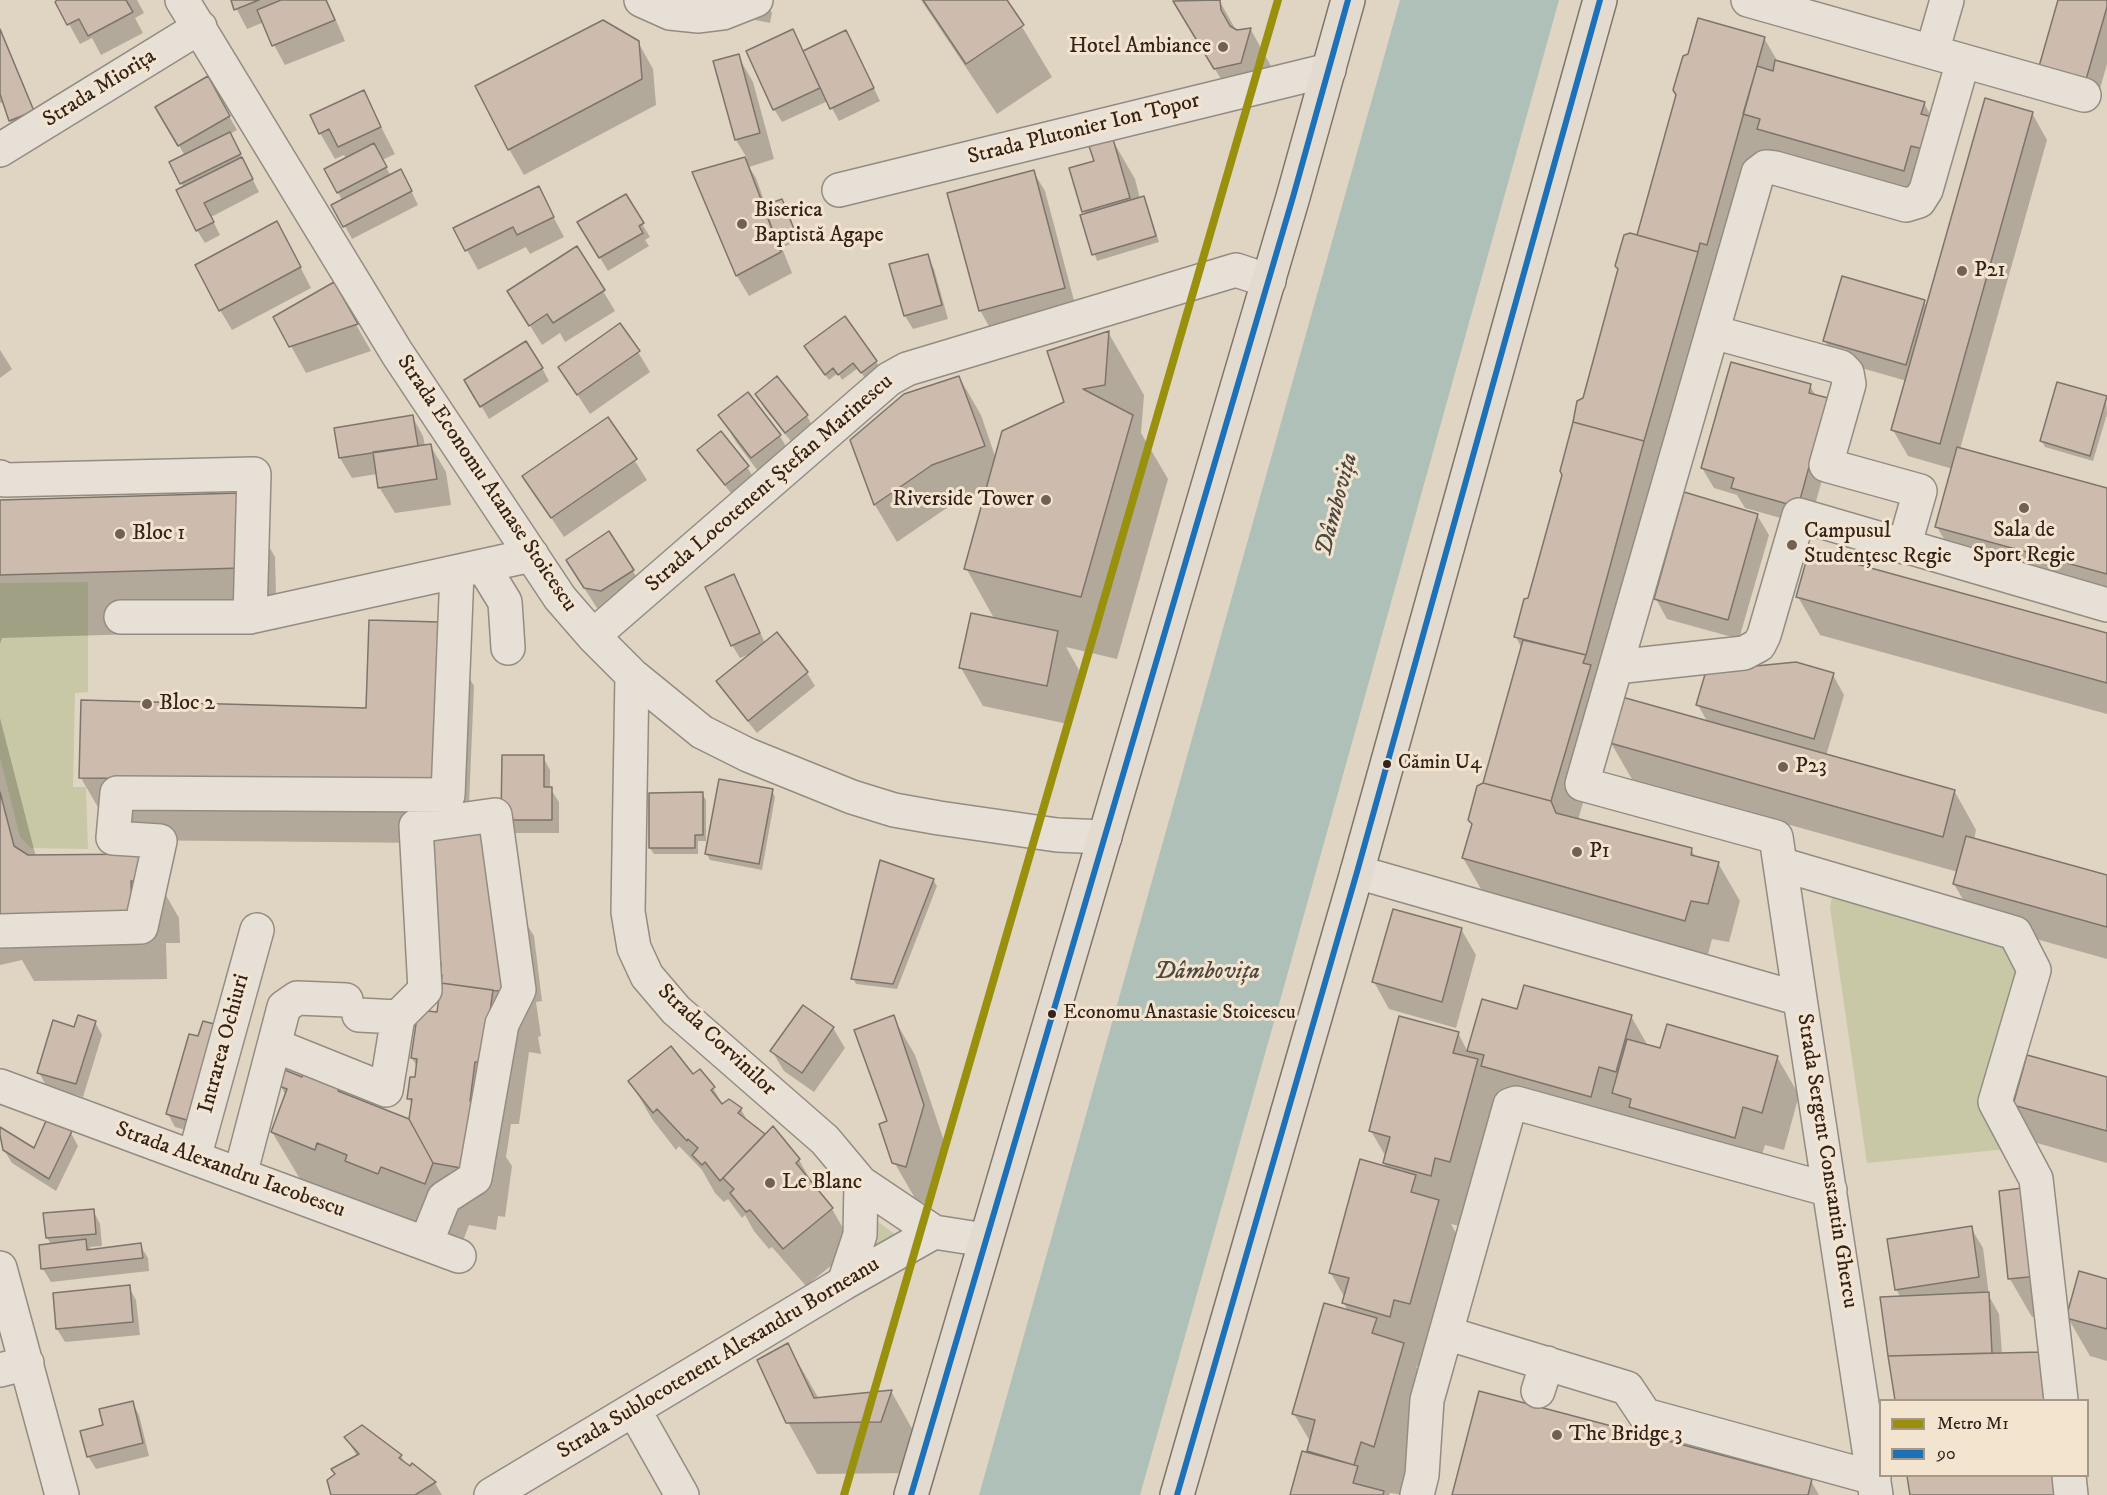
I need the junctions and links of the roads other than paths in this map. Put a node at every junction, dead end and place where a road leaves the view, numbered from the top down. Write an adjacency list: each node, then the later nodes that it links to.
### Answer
1 (182, 0): 8 (street, Strada Economu Atanase Stoicescu)
2 (641, 0): 3 (street)
3 (756, 0)
4 (1348, 0): 11 (main road)
5 (1600, 0): 30 (main road)
6 (1748, 0): 9 (street)
7 (1947, 0): 9 (street)
8 (200, 27): 13 (street, Strada Miorița); 19 (street, Strada Economu Atanase Stoicescu)
9 (1932, 52): 10 (street)
10 (1963, 61): 12 (street); 16 (street)
11 (1329, 70): 14 (street, Strada Plutonier Ion Topor); 15 (main road)
12 (2084, 95)
13 (0, 150)
14 (839, 190)
15 (1269, 281): 24 (street, Strada Locotenent Ștefan Marinescu); 28 (main road)
16 (1713, 332): 18 (street); 26 (street)
17 (1, 479): 23 (street)
18 (1904, 547): 21 (street); 26 (street)
19 (532, 555): 20 (street); 24 (street, Strada Economu Atanase Stoicescu)
20 (470, 569): 23 (street); 25 (street); 32 (street)
21 (2107, 605)
22 (121, 617): 23 (street)
23 (250, 617)
24 (593, 636): 27 (street, Strada Economu Atanase Stoicescu)
25 (507, 648)
26 (1616, 667): 29 (street)
27 (632, 675): 28 (street, Strada Economu Atanase Stoicescu); 41 (street, Strada Corvinilor)
28 (1105, 837): 44 (main road)
29 (1780, 864): 35 (street); 51 (street)
30 (1358, 872): 35 (street, Strada Sergent Constantin Ghercu); 59 (main road)
31 (257, 930): 39 (street, Intrarea Ochiuri)
32 (0, 931)
33 (0, 952): 34 (street)
34 (70, 952)
35 (1800, 999): 42 (street, Strada Sergent Constantin Ghercu)
36 (398, 1017): 37 (street); 37 (street); 45 (street)
37 (274, 1045): 40 (street)
38 (0, 1086): 39 (street, Strada Alexandru Iacobescu)
39 (194, 1158): 40 (street, Strada Alexandru Iacobescu)
40 (240, 1175): 45 (street, Strada Alexandru Iacobescu)
41 (861, 1183): 43 (street, Strada Corvinilor); 48 (street)
42 (1830, 1190): 49 (street); 54 (street, Strada Sergent Constantin Ghercu)
43 (933, 1232): 44 (street); 48 (street, Strada Sublocotenent Alexandru Borneanu)
44 (985, 1240): 58 (main road)
45 (426, 1243): 46 (street, Strada Alexandru Iacobescu)
46 (459, 1256)
47 (0, 1268): 50 (street)
48 (844, 1283): 52 (street, Strada Sublocotenent Alexandru Borneanu)
49 (1446, 1333): 54 (street); 60 (street)
50 (13, 1366): 55 (street)
51 (2061, 1399)
52 (634, 1410): 56 (street, Strada Sublocotenent Alexandru Borneanu); 57 (street)
53 (2069, 1477): 61 (street)
54 (1875, 1486)
55 (62, 1495)
56 (491, 1495)
57 (682, 1495)
58 (911, 1495)
59 (1177, 1495)
60 (1417, 1495)
61 (2072, 1495)

